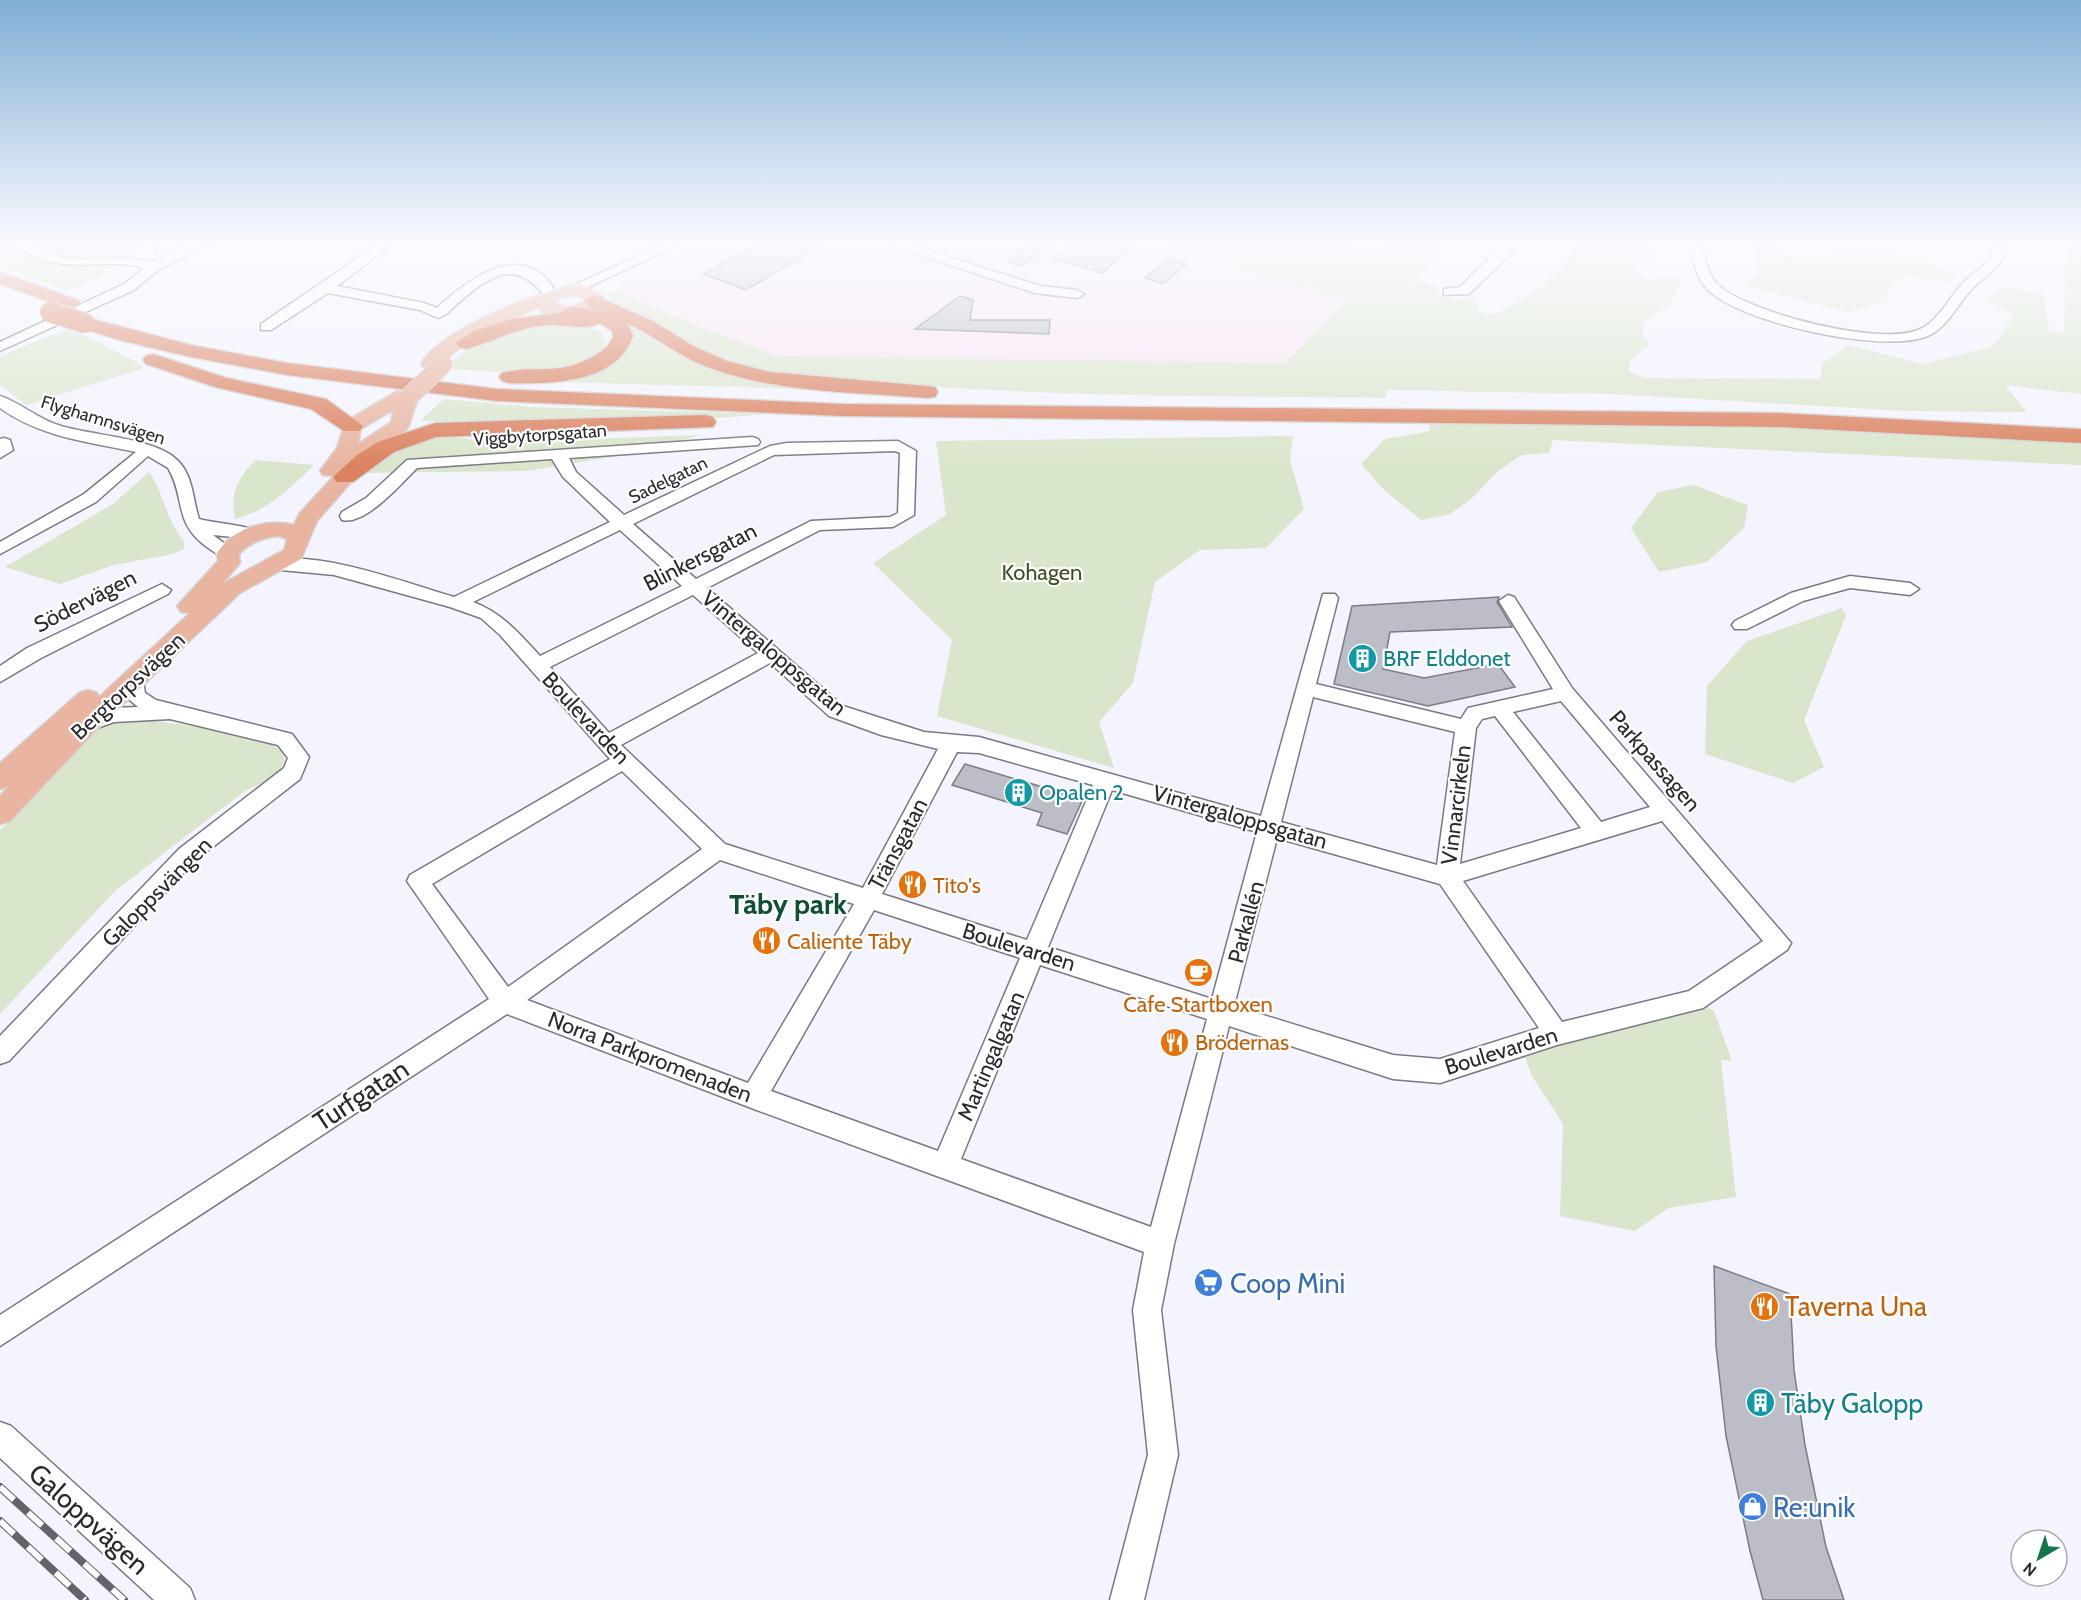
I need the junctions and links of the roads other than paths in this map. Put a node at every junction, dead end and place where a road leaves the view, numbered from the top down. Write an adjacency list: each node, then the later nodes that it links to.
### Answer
1 (63, 318): 12 (street)
2 (92, 318): 14 (highway); 17 (highway); 20 (highway)
3 (280, 318): 10 (street)
4 (517, 318): 11 (main road, Bergtorpsvägen)
5 (518, 318): 15 (main road, Bergtorpsvägen)
6 (599, 318): 13 (highway)
7 (627, 318): 18 (highway)
8 (1779, 318): 9 (street)
9 (1941, 318)
10 (266, 327)
11 (466, 344): 13 (highway); 15 (main road, Bergtorpsvägen)
12 (0, 347)
13 (612, 354): 14 (highway)
14 (288, 356): 18 (highway)
15 (436, 363): 16 (main road, Bergtorpsvägen, bridge)
16 (403, 397): 23 (main road, Bergtorpsvägen); 24 (main road, Bergtorpsvägen)
17 (299, 399): 23 (highway); 31 (highway)
18 (1158, 400): 21 (highway)
19 (0, 401): 33 (street, Flyghamnsvägen)
20 (842, 410): 22 (highway); 25 (highway)
21 (2081, 421)
22 (542, 427): 24 (highway); 31 (highway)
23 (351, 429): 24 (main road); 31 (main road, Bergtorpsvägen)
24 (386, 436): 31 (main road, Bergtorpsvägen)
25 (2081, 436)
26 (752, 442): 29 (street, Viggbytorpsgatan)
27 (0, 445): 28 (street)
28 (0, 453)
29 (554, 453): 32 (street, Viggbytorpsgatan); 35 (street, Vintergaloppsgatan)
30 (140, 456): 38 (street)
31 (341, 470): 36 (main road, Bergtorpsvägen); 37 (main road, Bergtorpsvägen)
32 (348, 516)
33 (192, 521): 36 (street); 39 (street)
34 (893, 522): 35 (street, Sadelgatan); 42 (street, Blinkersgatan)
35 (623, 524): 42 (street, Vintergaloppsgatan); 47 (street, Sadelgatan)
36 (258, 532): 37 (main road); 39 (main road, Bergtorpsvägen)
37 (298, 543): 40 (main road, Bergtorpsvägen); 41 (street, Boulevarden)
38 (0, 549)
39 (229, 558): 40 (main road); 61 (main road, Bergtorpsvägen)
40 (271, 567): 41 (street, Boulevarden); 52 (main road, Bergtorpsvägen)
41 (334, 569): 47 (street, Boulevarden)
42 (694, 587): 49 (street, Vintergaloppsgatan); 50 (street, Blinkersgatan)
43 (1910, 589): 48 (street)
44 (162, 590): 51 (street, Södervägen)
45 (1329, 598): 53 (street, Parkallén)
46 (1508, 601): 54 (street, Parkpassagen)
47 (456, 603): 50 (street, Boulevarden)
48 (1742, 625)
49 (772, 654): 59 (street, Vintergaloppsgatan); 60 (street)
50 (537, 666): 60 (street, Boulevarden)
51 (0, 675)
52 (135, 679): 56 (street, Galoppsvängen); 57 (main road, Bergtorpsvägen)
53 (1305, 688): 58 (street); 65 (street, Parkallén)
54 (1565, 693): 55 (street, Vinnarcirkeln); 63 (street, Parkpassagen)
55 (1499, 706): 58 (street, Vinnarcirkeln); 66 (street)
56 (176, 714): 57 (street, Galoppsvängen); 75 (street, Galoppsvängen)
57 (85, 725): 64 (main road, Bergtorpsvägen)
58 (1466, 727): 68 (street, Vinnarcirkeln)
59 (950, 745): 62 (street, Vintergaloppsgatan); 69 (street, Tränsgatan)
60 (616, 752): 67 (street, Boulevarden); 72 (street)
61 (0, 779)
62 (1106, 779): 65 (street, Vintergaloppsgatan); 71 (street, Martingalgatan)
63 (1666, 811): 66 (street, Vinnarcirkeln); 70 (street, Parkpassagen)
64 (0, 813)
65 (1271, 825): 68 (street, Vintergaloppsgatan); 73 (street, Parkallén)
66 (1596, 832): 68 (street, Vinnarcirkeln)
67 (717, 850): 69 (street, Boulevarden); 72 (street, Turfgatan)
68 (1447, 877): 74 (street)
69 (867, 901): 71 (street, Boulevarden); 76 (street, Tränsgatan)
70 (1779, 943): 74 (street, Boulevarden)
71 (1036, 952): 73 (street, Boulevarden); 77 (street, Martingalgatan)
72 (505, 1002): 76 (street, Norra Parkpromenaden); 79 (street, Turfgatan)
73 (1222, 1012): 74 (street, Boulevarden); 78 (street, Parkallén)
74 (1557, 1034)
75 (0, 1053)
76 (754, 1097): 77 (street, Norra Parkpromenaden)
77 (945, 1166): 78 (street, Norra Parkpromenaden)
78 (1160, 1244): 82 (street)
79 (0, 1332)
80 (0, 1437): 81 (street, Galoppvägen)
81 (178, 1600)
82 (1127, 1600)

